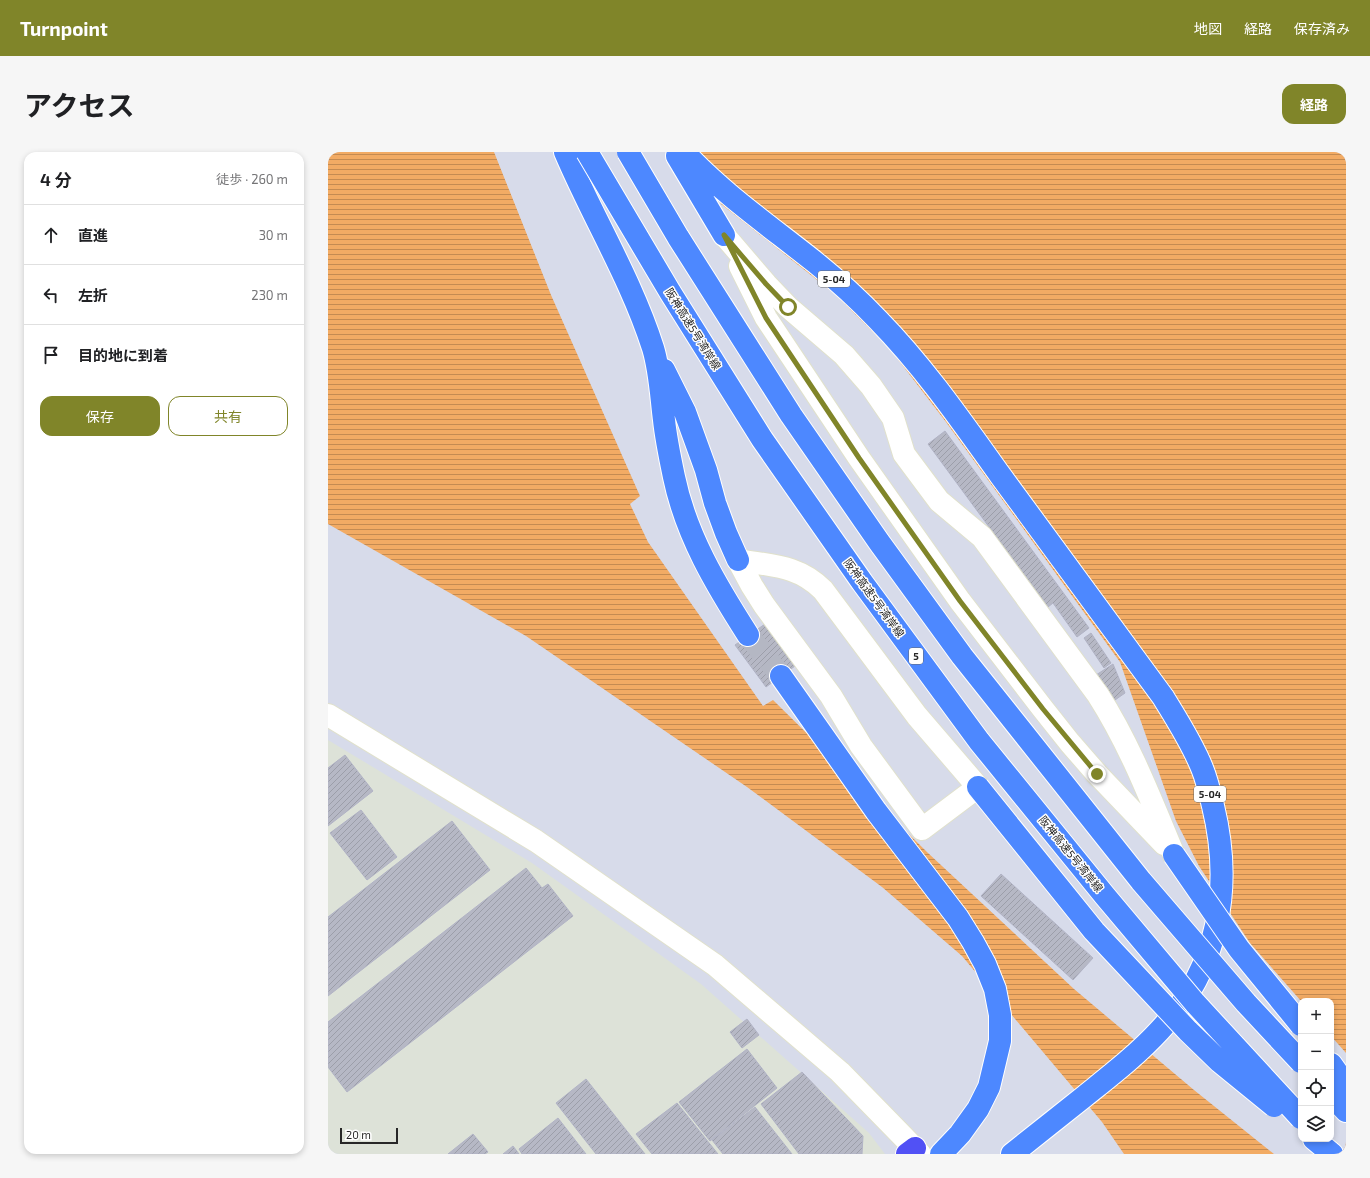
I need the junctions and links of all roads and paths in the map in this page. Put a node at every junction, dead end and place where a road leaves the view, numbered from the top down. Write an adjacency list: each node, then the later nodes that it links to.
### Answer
1 (564, 152): 7 (highway)
2 (587, 152): 20 (highway, 阪神高速5号湾岸線 / 5, bridge)
3 (628, 152): 15 (highway, bridge)
4 (674, 152): 6 (highway)
5 (684, 152): 26 (highway, 5-04, bridge)
6 (724, 235): 13 (street); 13 (street)
7 (654, 351): 8 (highway); 9 (highway)
8 (738, 560): 12 (street); 12 (street)
9 (748, 635)
10 (781, 676): 25 (highway)
11 (328, 715): 24 (street)
12 (978, 787): 21 (highway, bridge)
13 (1174, 855): 14 (highway, bridge)
14 (1298, 1021)
15 (1298, 1059)
16 (1334, 1068): 17 (highway)
17 (1346, 1085)
18 (1334, 1098): 19 (highway)
19 (1346, 1111)
20 (1298, 1115)
21 (1298, 1126)
22 (1318, 1142): 27 (highway)
23 (1325, 1142): 28 (highway)
24 (914, 1152)
25 (941, 1154)
26 (1012, 1154)
27 (1332, 1154)
28 (1337, 1154)

